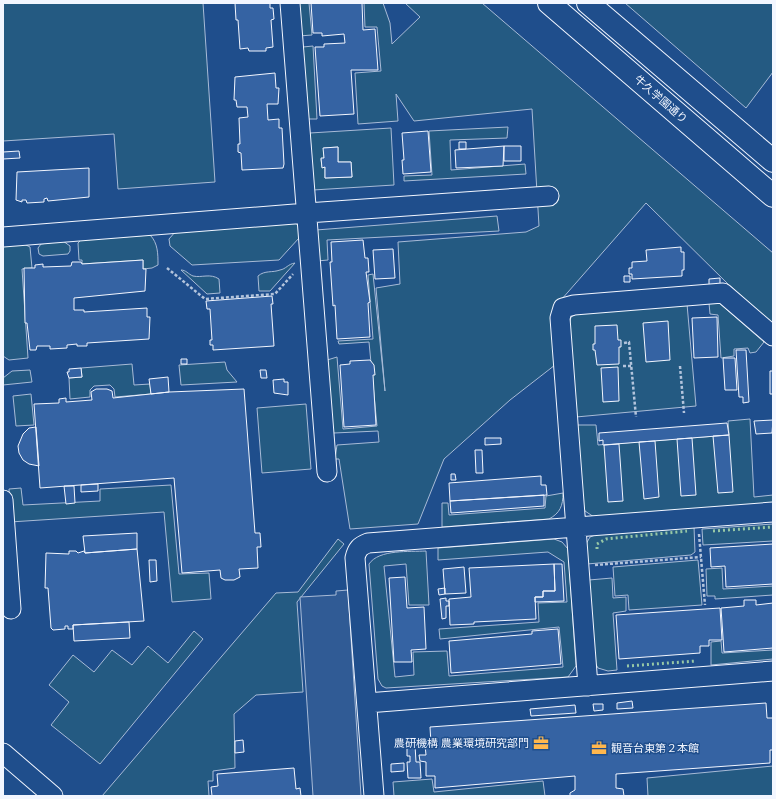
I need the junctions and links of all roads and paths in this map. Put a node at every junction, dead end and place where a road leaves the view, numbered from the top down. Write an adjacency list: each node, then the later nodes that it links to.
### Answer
1 (290, 3): 7 (street)
2 (548, 3): 6 (highway, 牛久学園通り)
3 (588, 3): 4 (highway)
4 (773, 161)
5 (549, 196): 7 (street)
6 (773, 196)
7 (307, 213): 8 (street); 9 (street)
8 (3, 237)
9 (310, 256): 10 (path); 18 (street)
10 (167, 268)
11 (773, 336): 22 (street)
12 (624, 343): 14 (path)
13 (623, 366): 14 (path)
14 (632, 366): 17 (path)
15 (680, 366): 16 (path)
16 (684, 413)
17 (636, 417)
18 (327, 472)
19 (3, 500): 26 (street)
20 (773, 512): 21 (street)
21 (698, 518): 22 (street); 23 (path)
22 (576, 528): 24 (street); 29 (street)
23 (701, 557): 24 (path); 25 (path)
24 (579, 566): 28 (street)
25 (705, 605)
26 (11, 609)
27 (773, 671): 28 (street)
28 (588, 686): 29 (street)
29 (367, 702): 32 (street)
30 (3, 753): 31 (street)
31 (53, 796)
32 (374, 796)

